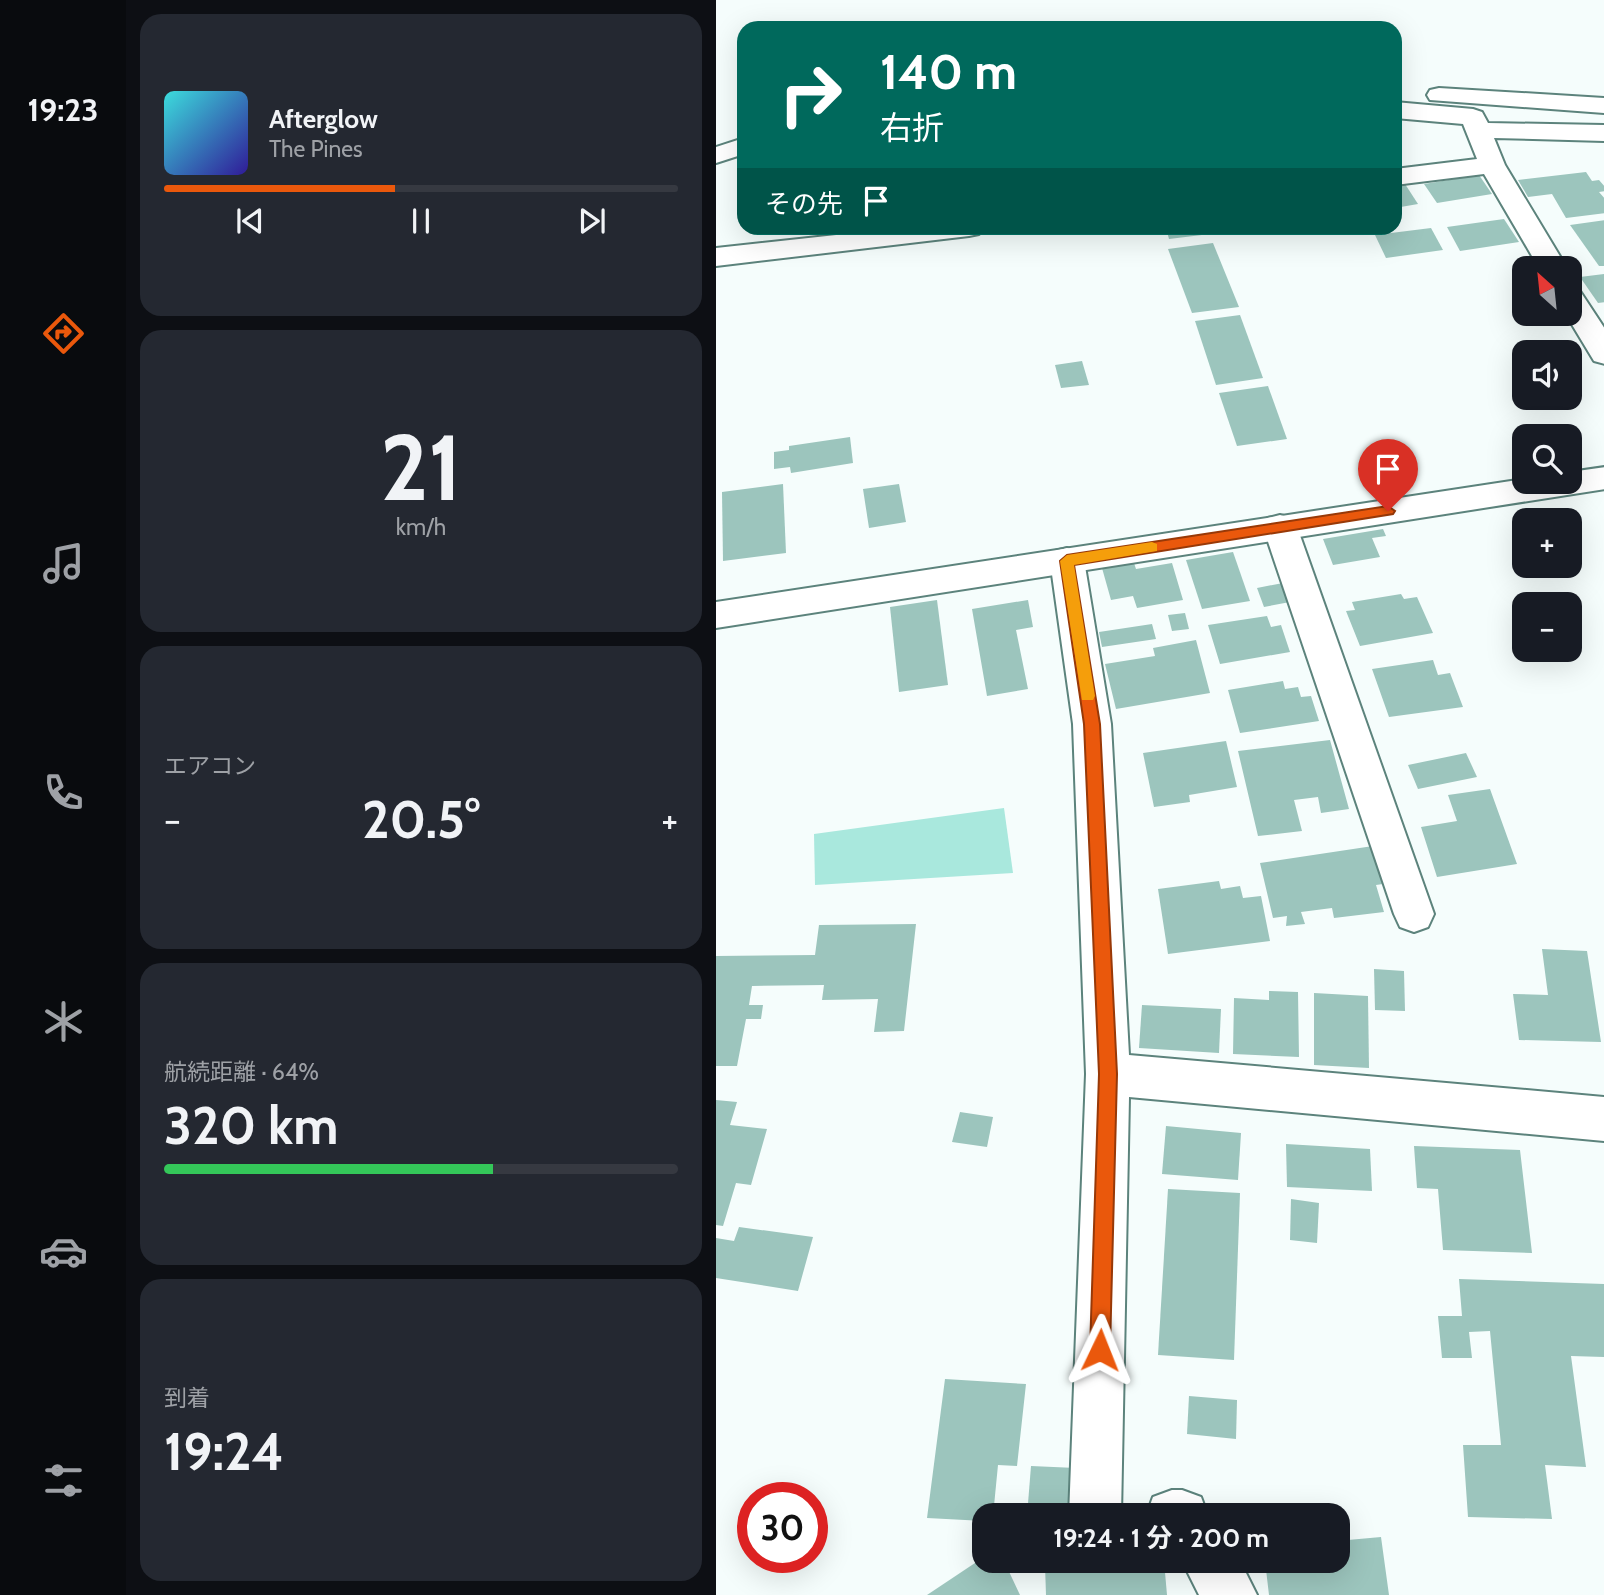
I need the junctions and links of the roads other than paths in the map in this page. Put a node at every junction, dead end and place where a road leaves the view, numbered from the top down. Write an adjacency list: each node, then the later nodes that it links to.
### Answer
1 (1402, 94): 2 (street)
2 (1604, 106)
3 (1402, 111): 5 (street)
4 (737, 130): 6 (street)
5 (1478, 130): 7 (street); 10 (street)
6 (716, 133)
7 (1604, 133)
8 (737, 148): 9 (street)
9 (716, 155)
10 (1492, 165): 11 (street); 13 (street)
11 (1402, 176)
12 (908, 235): 14 (street)
13 (1546, 256)
14 (716, 257)
15 (1582, 317): 16 (street)
16 (1604, 354)
17 (1604, 478): 18 (street)
18 (1280, 527): 19 (street); 21 (street)
19 (1067, 561): 20 (street); 22 (street)
20 (716, 615)
21 (1414, 914)
22 (1108, 1074): 23 (street); 24 (street)
23 (1604, 1119)
24 (1095, 1503)
25 (1217, 1573): 26 (street)
26 (1230, 1595)

